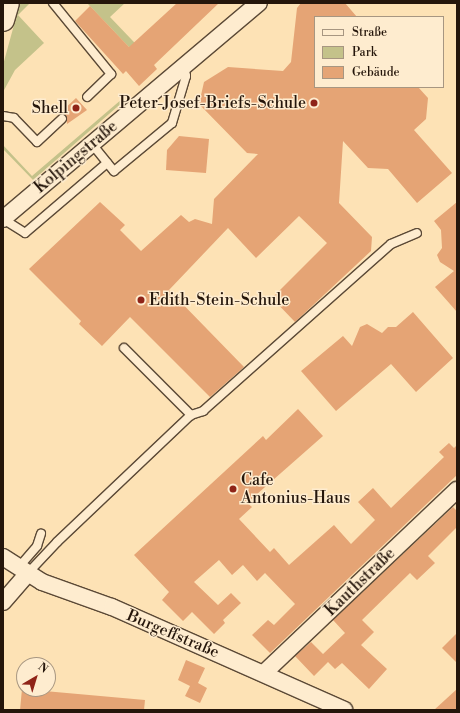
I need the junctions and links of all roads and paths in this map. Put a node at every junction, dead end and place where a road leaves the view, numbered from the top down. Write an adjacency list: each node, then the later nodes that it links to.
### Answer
1 (8, 3): 4 (main road)
2 (53, 3): 6 (lane)
3 (259, 3): 5 (street, Kolpingstraße)
4 (3, 20)
5 (184, 66): 9 (street, Kolpingstraße); 10 (lane)
6 (87, 96)
7 (3, 116): 8 (lane)
8 (62, 119)
9 (92, 144): 10 (lane); 11 (street, Kolpingstraße)
10 (108, 163): 11 (lane)
11 (3, 219)
12 (417, 233): 14 (lane)
13 (124, 348): 14 (lane)
14 (191, 415): 18 (lane)
15 (455, 495): 20 (street, Kauthstraße)
16 (41, 534): 18 (lane)
17 (3, 557): 18 (street, Burgeffstraße)
18 (23, 571): 19 (street); 20 (street, Burgeffstraße)
19 (3, 602)
20 (264, 674): 21 (street, Burgeffstraße)
21 (344, 710)

